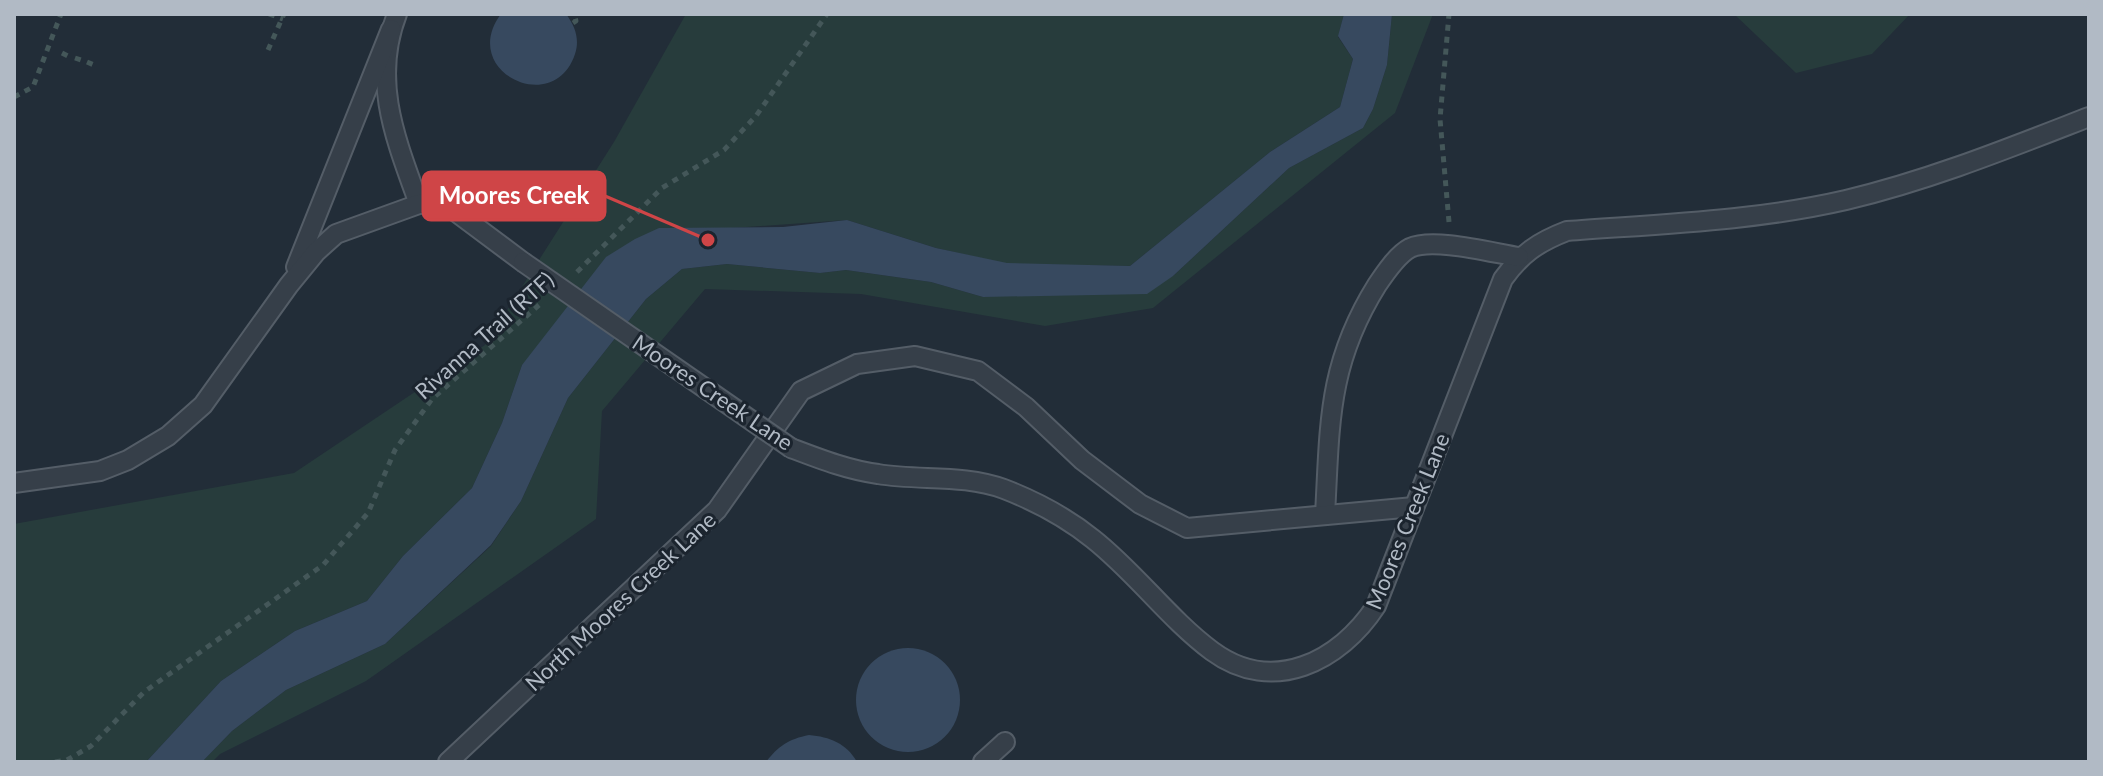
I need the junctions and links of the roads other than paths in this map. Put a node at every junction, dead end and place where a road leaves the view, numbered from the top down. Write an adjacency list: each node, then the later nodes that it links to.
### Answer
1 (394, 22): 3 (lane); 5 (lane)
2 (2089, 117): 4 (lane, Moores Creek Lane)
3 (419, 204): 5 (lane); 7 (lane, Moores Creek Lane, bridge)
4 (1519, 257): 7 (lane, Moores Creek Lane); 8 (lane)
5 (289, 285): 6 (lane)
6 (14, 483)
7 (1414, 507): 8 (lane, North Moores Creek Lane)
8 (1325, 515): 10 (lane, North Moores Creek Lane)
9 (1005, 742): 11 (lane)
10 (448, 762)
11 (983, 762)

